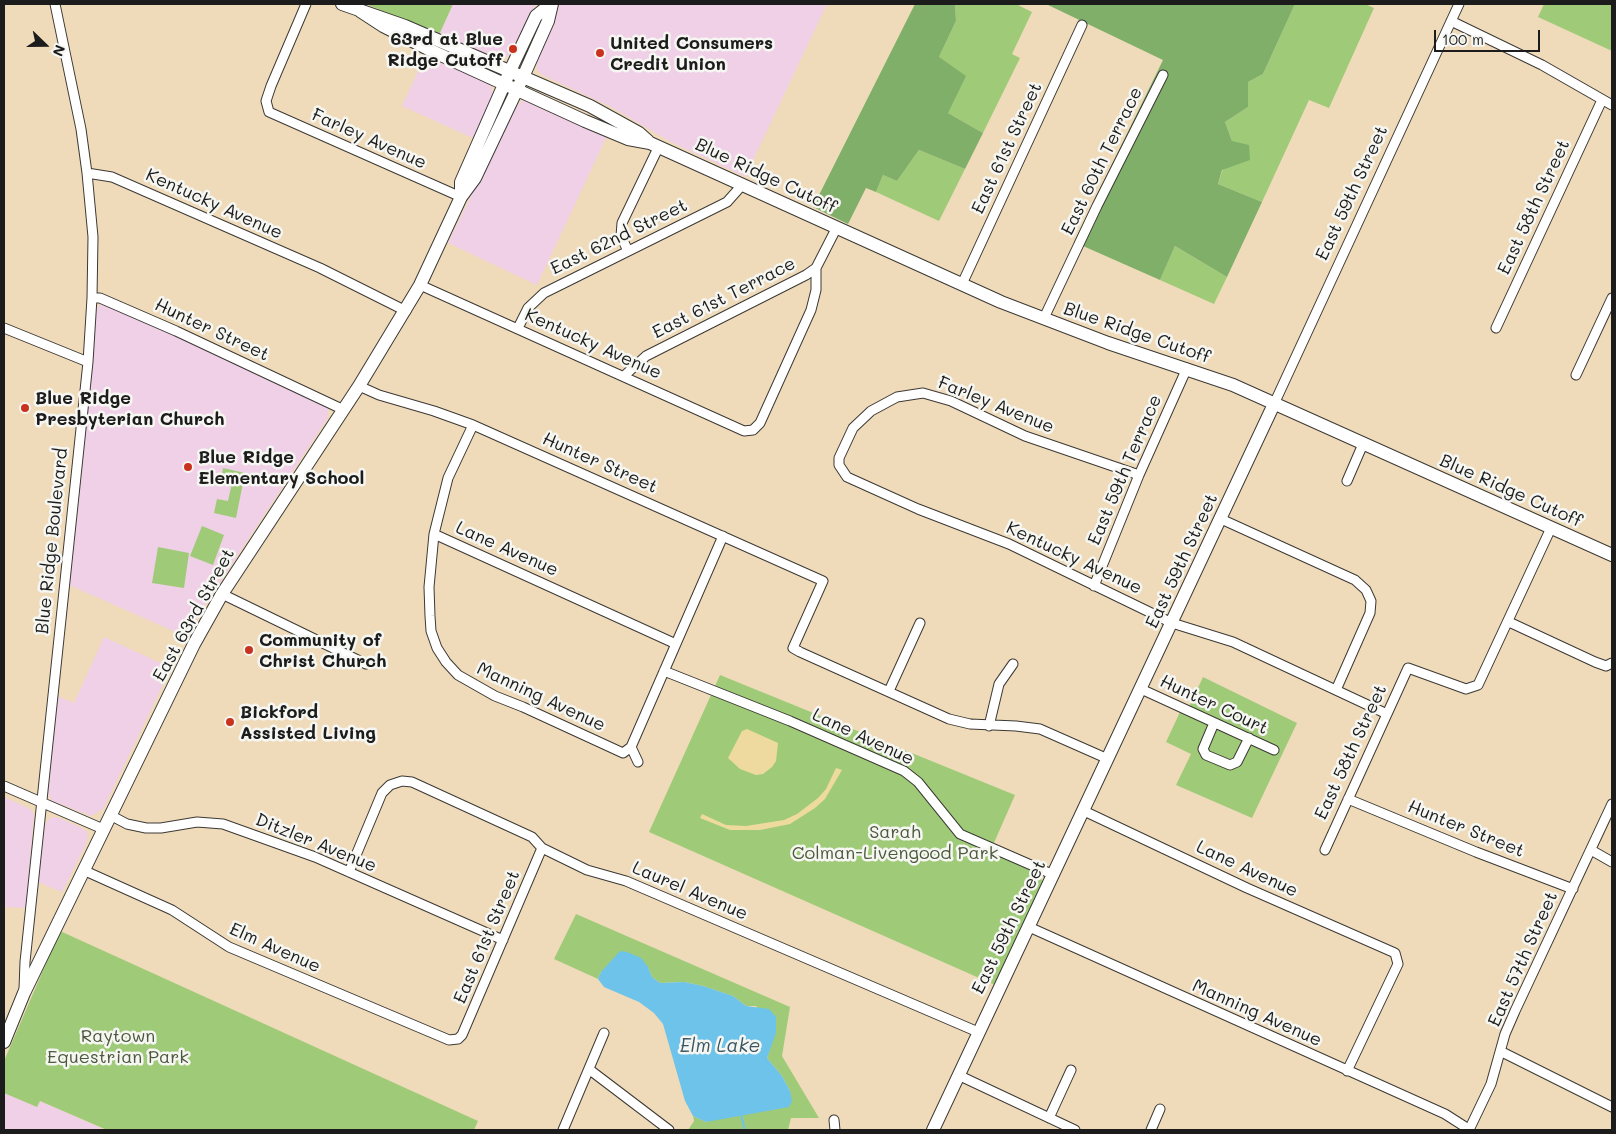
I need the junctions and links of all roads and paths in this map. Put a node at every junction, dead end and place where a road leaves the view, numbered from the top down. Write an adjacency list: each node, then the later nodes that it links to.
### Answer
1 (55, 4): 17 (street, Blue Ridge Boulevard)
2 (306, 4): 19 (street, Farley Avenue)
3 (342, 4): 6 (main road, Blue Ridge Cutoff)
4 (551, 4): 9 (main road, East 63rd Street); 11 (main road, East 63rd Street)
5 (1459, 4): 7 (street, East 59th Street)
6 (360, 11): 9 (main road, Blue Ridge Cutoff); 12 (main road, Blue Ridge Cutoff)
7 (1450, 21): 14 (street); 37 (street, East 59th Street)
8 (1082, 25): 23 (street, East 61st Street)
9 (510, 71): 11 (main road, Blue Ridge Cutoff); 12 (main road, East 63rd Street)
10 (1163, 75): 28 (street, East 60th Terrace)
11 (523, 77): 13 (main road, East 63rd Street); 16 (main road, Blue Ridge Cutoff)
12 (504, 83): 13 (main road, Blue Ridge Cutoff); 19 (main road, East 63rd Street)
13 (517, 89): 16 (main road, Blue Ridge Cutoff); 19 (main road, East 63rd Street)
14 (1602, 100): 15 (street); 31 (street, East 58th Street)
15 (1612, 106)
16 (654, 145): 18 (main road, Blue Ridge Cutoff); 21 (street)
17 (88, 173): 25 (street, Blue Ridge Boulevard); 27 (street, Kentucky Avenue)
18 (743, 184): 20 (main road, Blue Ridge Cutoff); 21 (street, East 62nd Street)
19 (461, 197): 24 (main road, East 63rd Street)
20 (837, 227): 22 (street); 23 (main road, Blue Ridge Cutoff)
21 (628, 251): 30 (street, East 62nd Street)
22 (816, 268): 35 (street, East 61st Terrace); 35 (street, Kentucky Avenue)
23 (962, 284): 28 (main road, Blue Ridge Cutoff)
24 (420, 285): 27 (main road, East 63rd Street); 30 (street, Kentucky Avenue)
25 (92, 298): 32 (street, Blue Ridge Boulevard); 38 (street, Hunter Street)
26 (1612, 298): 34 (street)
27 (406, 311): 36 (main road, East 63rd Street)
28 (1044, 318): 33 (main road, Blue Ridge Cutoff)
29 (4, 328): 32 (street)
30 (518, 328): 35 (street, Kentucky Avenue)
31 (1496, 328)
32 (88, 362): 72 (street, Blue Ridge Boulevard)
33 (1186, 368): 37 (main road, Blue Ridge Cutoff); 42 (street, East 59th Terrace)
34 (1576, 375)
35 (625, 376)
36 (360, 386): 38 (main road, East 63rd Street); 39 (street, Hunter Street)
37 (1274, 404): 40 (main road, Blue Ridge Cutoff); 44 (main road, East 59th Street)
38 (344, 410): 50 (main road, East 63rd Street)
39 (473, 425): 46 (street); 47 (street, Hunter Street)
40 (1363, 444): 43 (street); 45 (main road, Blue Ridge Cutoff)
41 (839, 460): 42 (street, Farley Avenue); 49 (street, Kentucky Avenue)
42 (1139, 474): 49 (street, East 59th Terrace)
43 (1347, 481)
44 (1221, 518): 53 (main road, East 59th Street); 60 (street)
45 (1551, 528): 48 (main road, Blue Ridge Cutoff); 51 (street)
46 (434, 534): 54 (street, Lane Avenue); 66 (street, Manning Avenue)
47 (723, 536): 54 (street); 61 (street, Hunter Street)
48 (1612, 555)
49 (1094, 586): 53 (street, Kentucky Avenue)
50 (222, 594): 55 (street); 75 (main road, East 63rd Street)
51 (1509, 622): 57 (street); 62 (street, East 58th Street)
52 (920, 623): 61 (street)
53 (1172, 623): 59 (main road, East 59th Street); 60 (street, Kentucky Avenue)
54 (676, 644): 58 (street)
55 (366, 664)
56 (1012, 664): 64 (street)
57 (1609, 664)
58 (664, 671): 66 (street); 83 (street, Lane Avenue)
59 (1141, 689): 63 (street, Hunter Court); 68 (main road, East 59th Street)
60 (1336, 690): 62 (street, Kentucky Avenue)
61 (889, 692): 64 (street)
62 (1387, 714): 71 (street, East 58th Street)
63 (1214, 723): 65 (street, Hunter Court); 65 (street)
64 (989, 726): 68 (street)
65 (1249, 738): 67 (street, Hunter Court)
66 (631, 748): 69 (street)
67 (1274, 750)
68 (1108, 759): 74 (main road, East 59th Street)
69 (638, 762)
70 (4, 786): 72 (street)
71 (1348, 799): 78 (street, East 58th Street); 84 (street, Hunter Street)
72 (43, 803): 76 (street); 87 (street, Blue Ridge Boulevard)
73 (1612, 804): 79 (street, East 57th Street)
74 (1084, 811): 83 (main road, East 59th Street); 95 (street, Lane Avenue)
75 (110, 815): 76 (main road, East 63rd Street); 82 (street, Ditzler Avenue)
76 (103, 829): 81 (main road, East 63rd Street)
77 (542, 848): 82 (street, Laurel Avenue); 86 (street, East 61st Street); 88 (street, Laurel Avenue)
78 (1325, 850)
79 (1591, 850): 80 (street); 84 (street, East 57th Street)
80 (1612, 862)
81 (83, 870): 87 (main road, East 63rd Street); 90 (street, Elm Avenue)
82 (349, 872): 86 (street, Ditzler Avenue)
83 (1054, 875): 85 (main road, East 59th Street)
84 (1573, 889): 92 (street, East 57th Street)
85 (1029, 927): 88 (main road, East 59th Street); 95 (street, Manning Avenue)
86 (503, 940): 90 (street, East 61st Street)
87 (24, 993): 91 (main road, East 63rd Street)
88 (978, 1032): 96 (main road, East 59th Street)
89 (604, 1033): 93 (street)
90 (460, 1037)
91 (4, 1042)
92 (1502, 1052): 97 (street); 107 (street, East 57th Street)
93 (590, 1070): 101 (street); 102 (street)
94 (1071, 1070): 99 (street)
95 (1347, 1072): 107 (street, Manning Avenue)
96 (958, 1076): 99 (street); 104 (main road, East 59th Street)
97 (1612, 1106)
98 (1160, 1109): 106 (street)
99 (1049, 1118): 105 (street)
100 (834, 1120): 103 (street)
101 (564, 1130)
102 (669, 1130)
103 (835, 1130)
104 (933, 1130)
105 (1075, 1130)
106 (1151, 1130)
107 (1469, 1130)

